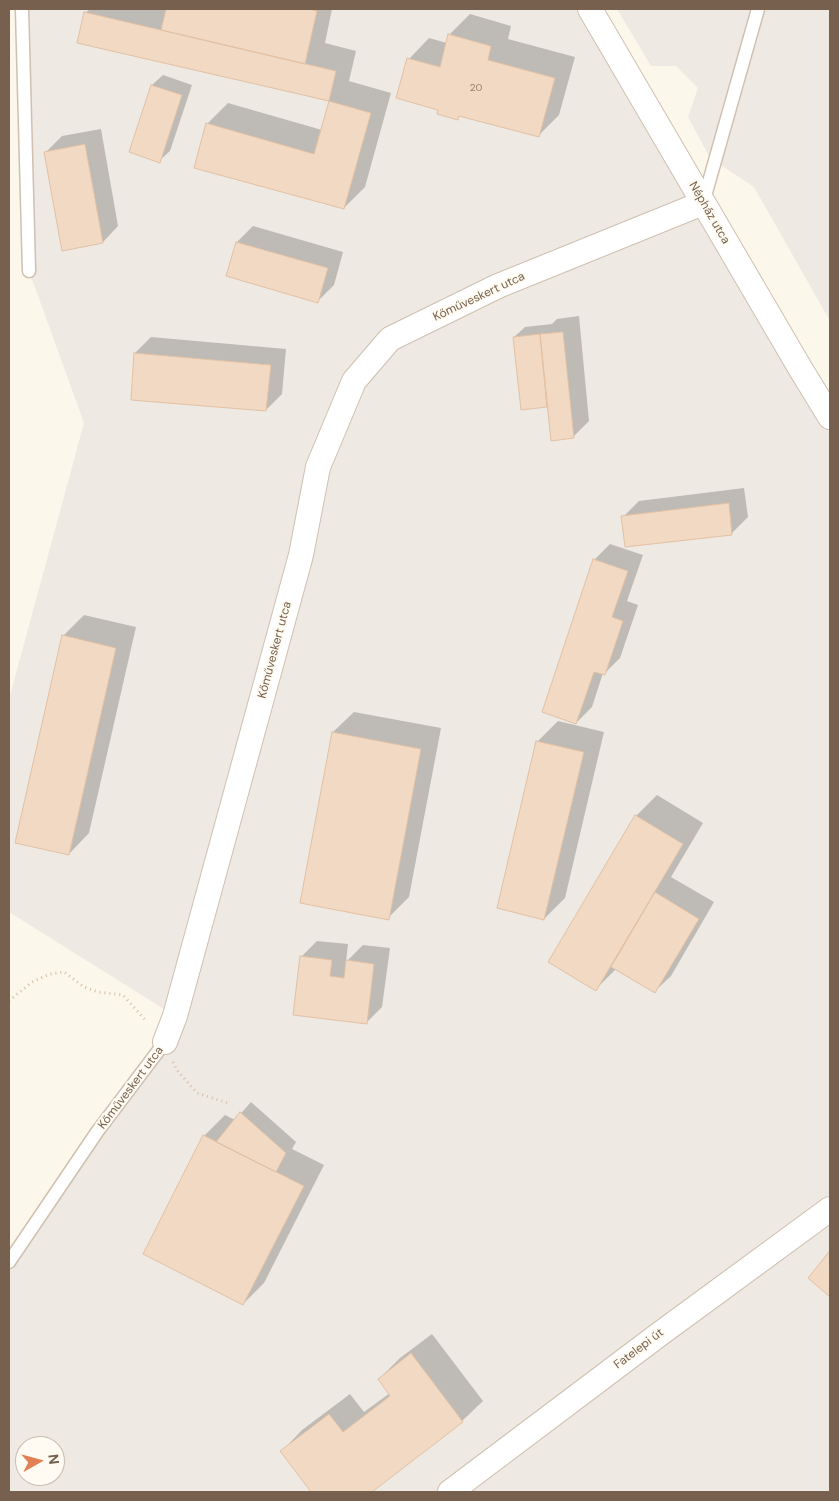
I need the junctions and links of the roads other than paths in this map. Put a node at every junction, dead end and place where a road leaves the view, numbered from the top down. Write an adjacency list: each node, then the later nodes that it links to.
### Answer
1 (22, 9): 5 (lane)
2 (590, 9): 4 (street, Népház utca)
3 (758, 9): 4 (lane)
4 (703, 203): 6 (street, Népház utca); 7 (street, Kőműveskert utca)
5 (29, 271)
6 (830, 417)
7 (165, 1042): 9 (lane, Kőműveskert utca)
8 (830, 1209): 10 (street, Fatelepi út)
9 (9, 1262)
10 (450, 1492)

